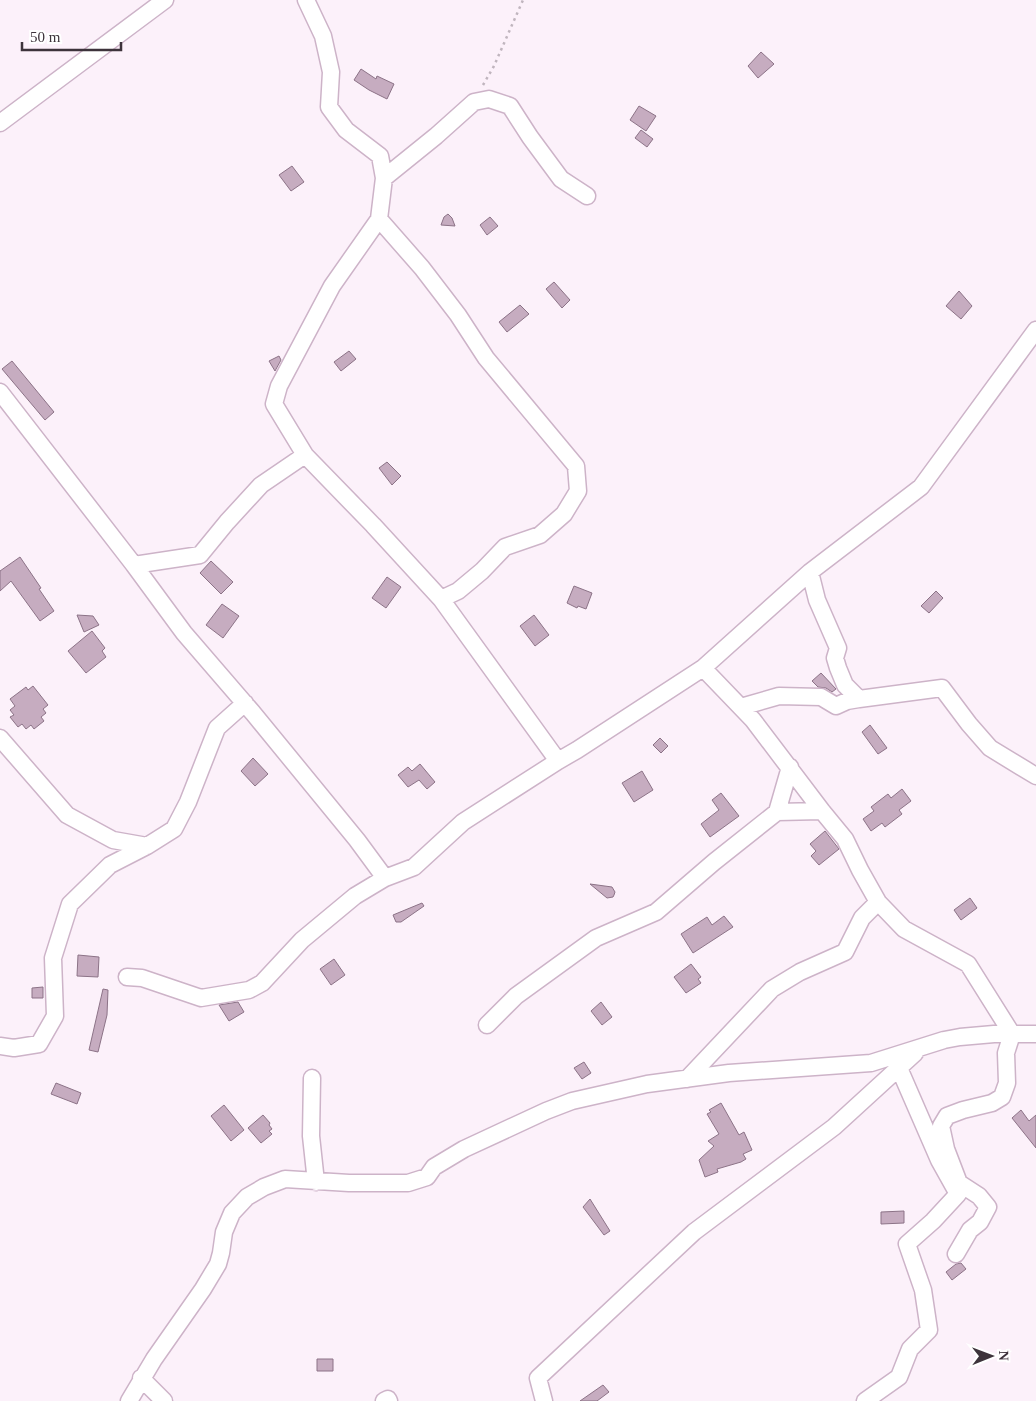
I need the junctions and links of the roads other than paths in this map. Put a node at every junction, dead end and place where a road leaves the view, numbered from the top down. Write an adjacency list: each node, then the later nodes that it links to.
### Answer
1 (165, 0): 3 (street)
2 (306, 0): 4 (street)
3 (0, 123)
4 (384, 178): 5 (street); 6 (street)
5 (588, 196)
6 (379, 220): 9 (street); 12 (street)
7 (1036, 330): 11 (street)
8 (0, 392): 10 (street)
9 (304, 455): 10 (street); 12 (street)
10 (134, 566): 15 (street)
11 (810, 572): 13 (street); 14 (street)
12 (441, 599): 18 (street)
13 (703, 668): 16 (street); 18 (street)
14 (859, 699): 16 (street); 20 (street)
15 (246, 703): 24 (street); 26 (street)
16 (741, 707): 19 (street)
17 (0, 738): 23 (street)
18 (558, 761): 26 (street)
19 (790, 767): 21 (street); 22 (street)
20 (1036, 776)
21 (822, 811): 22 (street); 27 (street)
22 (777, 812): 29 (street)
23 (113, 840): 24 (street); 25 (street)
24 (147, 846): 25 (street)
25 (110, 865): 32 (street)
26 (385, 878): 28 (street)
27 (878, 902): 30 (street); 36 (street)
28 (127, 977)
29 (487, 1024)
30 (1012, 1034): 31 (street); 33 (street); 38 (street)
31 (1035, 1035)
32 (0, 1046)
33 (920, 1048): 34 (street); 36 (street)
34 (899, 1068): 44 (street); 45 (street)
35 (312, 1078): 37 (street)
36 (687, 1079): 37 (street)
37 (316, 1182): 39 (street)
38 (956, 1254)
39 (141, 1378): 40 (street); 41 (street)
40 (129, 1401)
41 (164, 1401)
42 (384, 1401): 43 (street)
43 (389, 1401)
44 (543, 1401)
45 (865, 1401)

